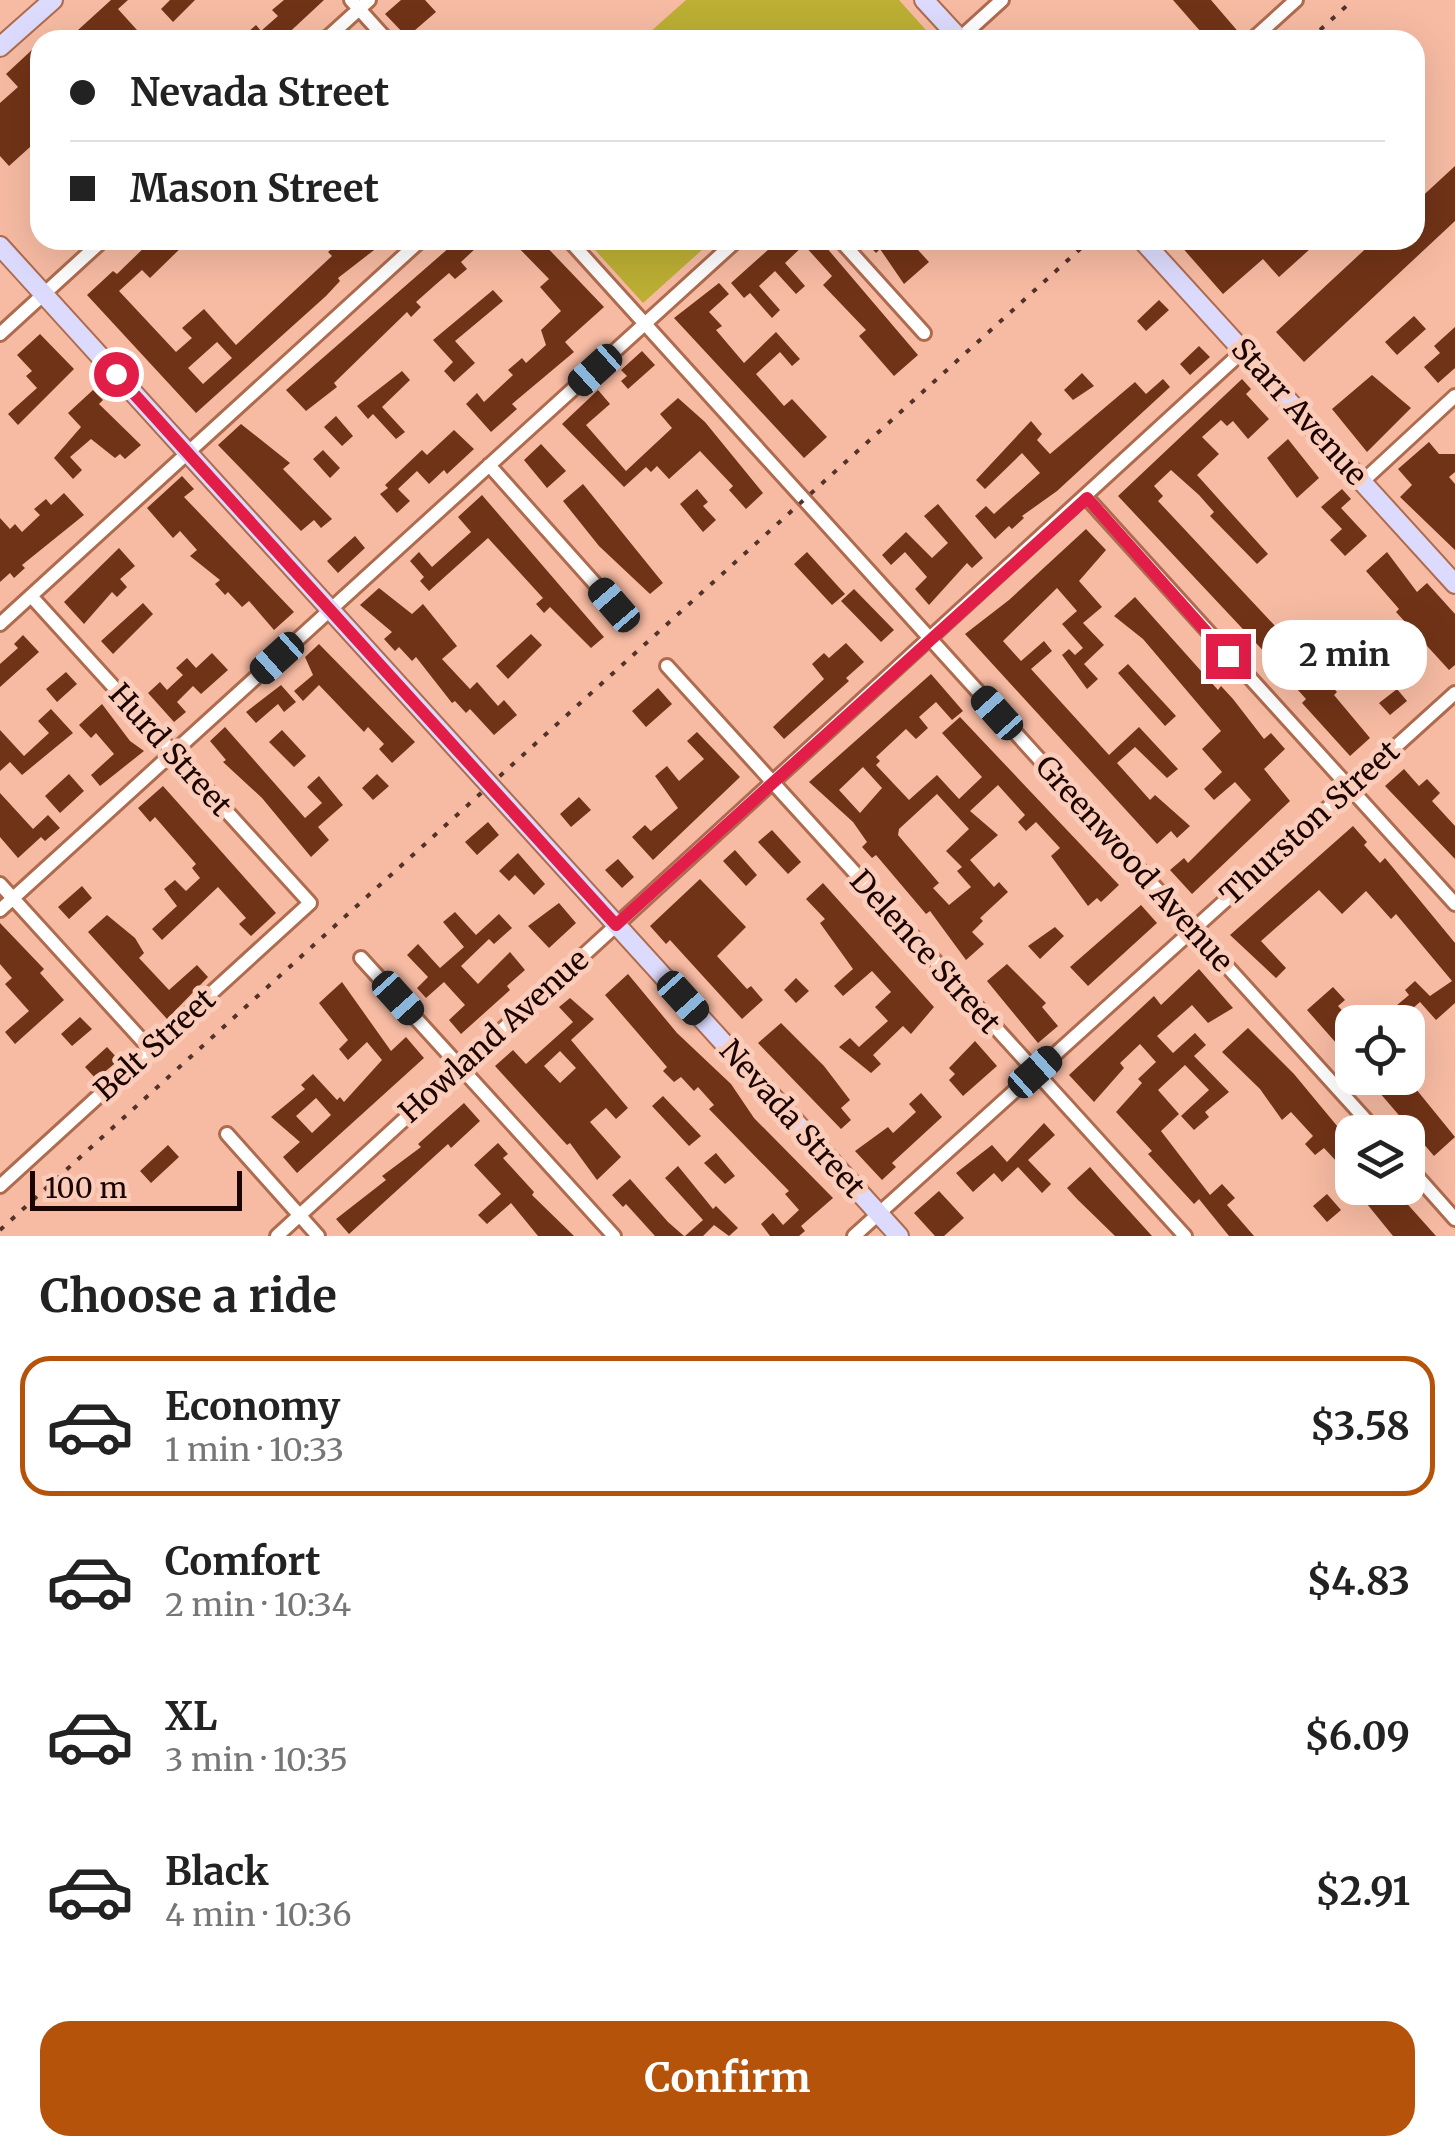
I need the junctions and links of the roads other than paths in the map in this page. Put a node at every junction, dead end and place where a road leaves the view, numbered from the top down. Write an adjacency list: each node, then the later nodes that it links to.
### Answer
1 (52, 0): 11 (street)
2 (924, 0): 8 (street)
3 (1002, 0): 9 (street)
4 (1296, 0): 10 (street)
5 (360, 3): 6 (street); 7 (street)
6 (334, 30)
7 (380, 30)
8 (950, 30)
9 (970, 30)
10 (1263, 30)
11 (0, 47)
12 (0, 246): 19 (street, Nevada Street)
13 (93, 250): 19 (street)
14 (411, 250): 25 (street)
15 (577, 250): 20 (street, Greenwood Avenue)
16 (727, 250): 20 (street)
17 (849, 250): 22 (street)
18 (1151, 250): 23 (street, Starr Avenue)
19 (44, 294): 21 (street); 25 (street, Nevada Street)
20 (645, 324): 26 (street); 34 (street, Greenwood Avenue)
21 (0, 334)
22 (924, 334)
23 (1243, 351): 27 (street, Starr Avenue); 28 (street, Howland Avenue)
24 (1455, 396): 27 (street)
25 (188, 453): 30 (street); 32 (street, Nevada Street)
26 (489, 465): 31 (street); 32 (street)
27 (1362, 482): 29 (street, Starr Avenue)
28 (1087, 498): 34 (street, Howland Avenue); 39 (street)
29 (1455, 584)
30 (31, 596): 33 (street); 37 (street, Hurd Street)
31 (614, 605)
32 (330, 610): 37 (street); 45 (street, Nevada Street)
33 (0, 624)
34 (930, 639): 38 (street, Howland Avenue); 46 (street, Greenwood Avenue)
35 (668, 666): 38 (street, Delence Street)
36 (1455, 692): 39 (street, Thurston Street)
37 (173, 753): 41 (street); 42 (street, Hurd Street)
38 (772, 783): 45 (street, Howland Avenue); 50 (street, Delence Street)
39 (1348, 789): 43 (street); 46 (street, Thurston Street)
40 (0, 884): 41 (street)
41 (13, 898): 44 (street); 48 (street)
42 (310, 903): 48 (street, Belt Street)
43 (1455, 904)
44 (0, 910)
45 (616, 925): 49 (street, Howland Avenue); 55 (street, Nevada Street)
46 (1193, 930): 50 (street, Thurston Street); 51 (street, Greenwood Avenue)
47 (361, 958): 49 (street)
48 (150, 1050): 54 (street, Belt Street)
49 (460, 1066): 56 (street, Howland Avenue); 60 (street)
50 (1035, 1072): 55 (street, Thurston Street); 63 (street, Delence Street)
51 (1362, 1115)
52 (226, 1134): 56 (street)
53 (1425, 1185): 57 (street)
54 (0, 1186)
55 (878, 1214): 61 (street, Thurston Street); 62 (street, Nevada Street)
56 (299, 1215): 58 (street, Howland Avenue); 59 (street)
57 (1455, 1219)
58 (276, 1236)
59 (318, 1236)
60 (614, 1236)
61 (854, 1236)
62 (899, 1236)
63 (1185, 1236)

